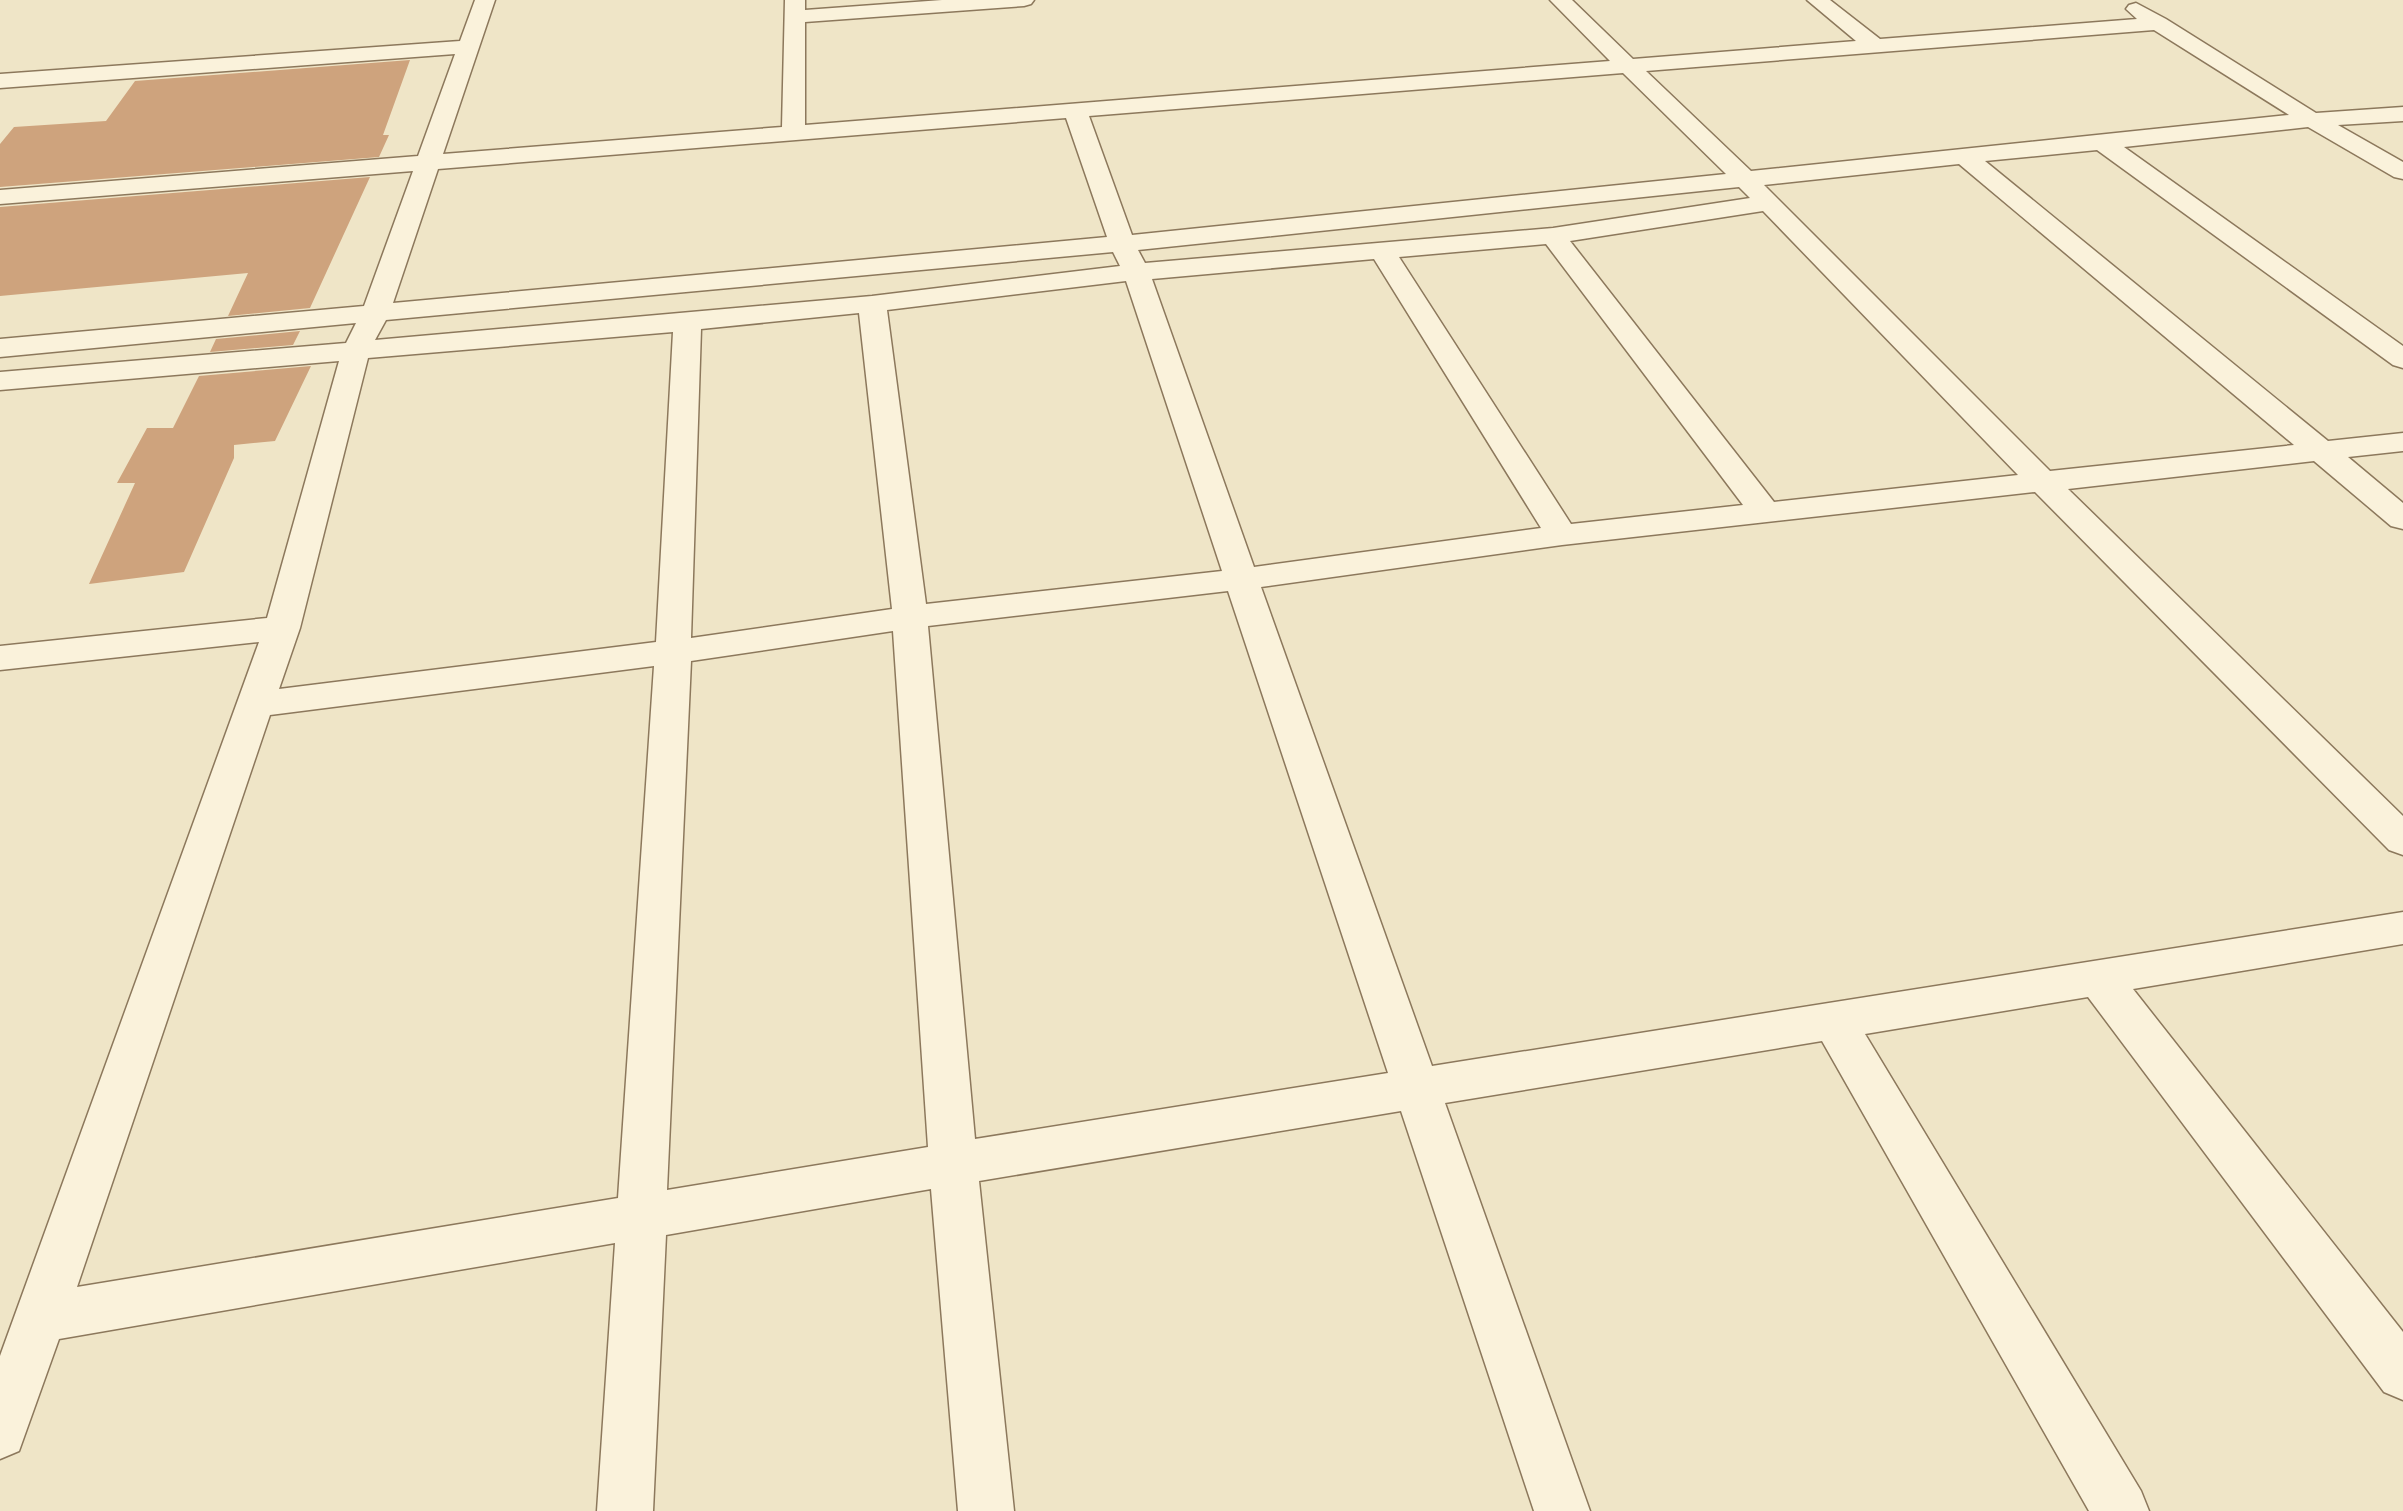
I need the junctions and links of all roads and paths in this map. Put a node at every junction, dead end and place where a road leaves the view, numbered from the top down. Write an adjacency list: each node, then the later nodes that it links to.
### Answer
1 (485, 0): 10 (street)
2 (1024, 0): 7 (street)
3 (1559, 0): 11 (street)
4 (1817, 0): 9 (street)
5 (2148, 0): 6 (street)
6 (2123, 1): 8 (street)
7 (795, 9): 16 (street)
8 (2158, 23): 9 (street); 15 (street)
9 (1875, 46): 11 (street)
10 (470, 47): 12 (street); 19 (street)
11 (1625, 66): 13 (street); 21 (street)
12 (0, 81)
13 (1075, 110): 16 (street); 26 (street)
14 (2403, 114): 15 (street)
15 (2312, 120): 17 (street); 20 (street)
16 (793, 132): 19 (street)
17 (2102, 142): 18 (street); 32 (street)
18 (1966, 158): 21 (street); 35 (street)
19 (428, 162): 22 (street); 28 (street)
20 (2403, 172)
21 (1746, 180): 23 (street); 26 (street)
22 (0, 197)
23 (1769, 203): 24 (street); 36 (street)
24 (1553, 236): 25 (street); 37 (street)
25 (1381, 250): 26 (street); 39 (street)
26 (1129, 258): 27 (street); 28 (street); 40 (street)
27 (872, 304): 29 (street); 41 (street)
28 (375, 314): 30 (street); 31 (street)
29 (687, 322): 31 (street); 43 (street)
30 (0, 348)
31 (356, 350): 33 (street); 42 (street)
32 (2403, 359)
33 (0, 381)
34 (2403, 442): 35 (street)
35 (2318, 451): 36 (street); 38 (street)
36 (2043, 482): 37 (street); 46 (street)
37 (1766, 513): 39 (street)
38 (2403, 519)
39 (1562, 535): 40 (street)
40 (1240, 579): 41 (street); 50 (street)
41 (910, 617): 43 (street); 51 (street)
42 (282, 628): 44 (street); 45 (street)
43 (673, 652): 45 (street); 52 (street)
44 (0, 658)
45 (253, 705): 53 (street)
46 (2403, 840)
47 (2403, 928): 48 (street)
48 (2099, 978): 49 (street); 54 (street)
49 (1835, 1021): 50 (street); 59 (street)
50 (1415, 1089): 51 (street); 58 (street)
51 (953, 1164): 52 (street); 57 (street)
52 (641, 1216): 53 (street); 56 (street)
53 (42, 1317): 55 (street)
54 (2403, 1374)
55 (0, 1432)
56 (625, 1511)
57 (986, 1511)
58 (1562, 1511)
59 (2121, 1511)

